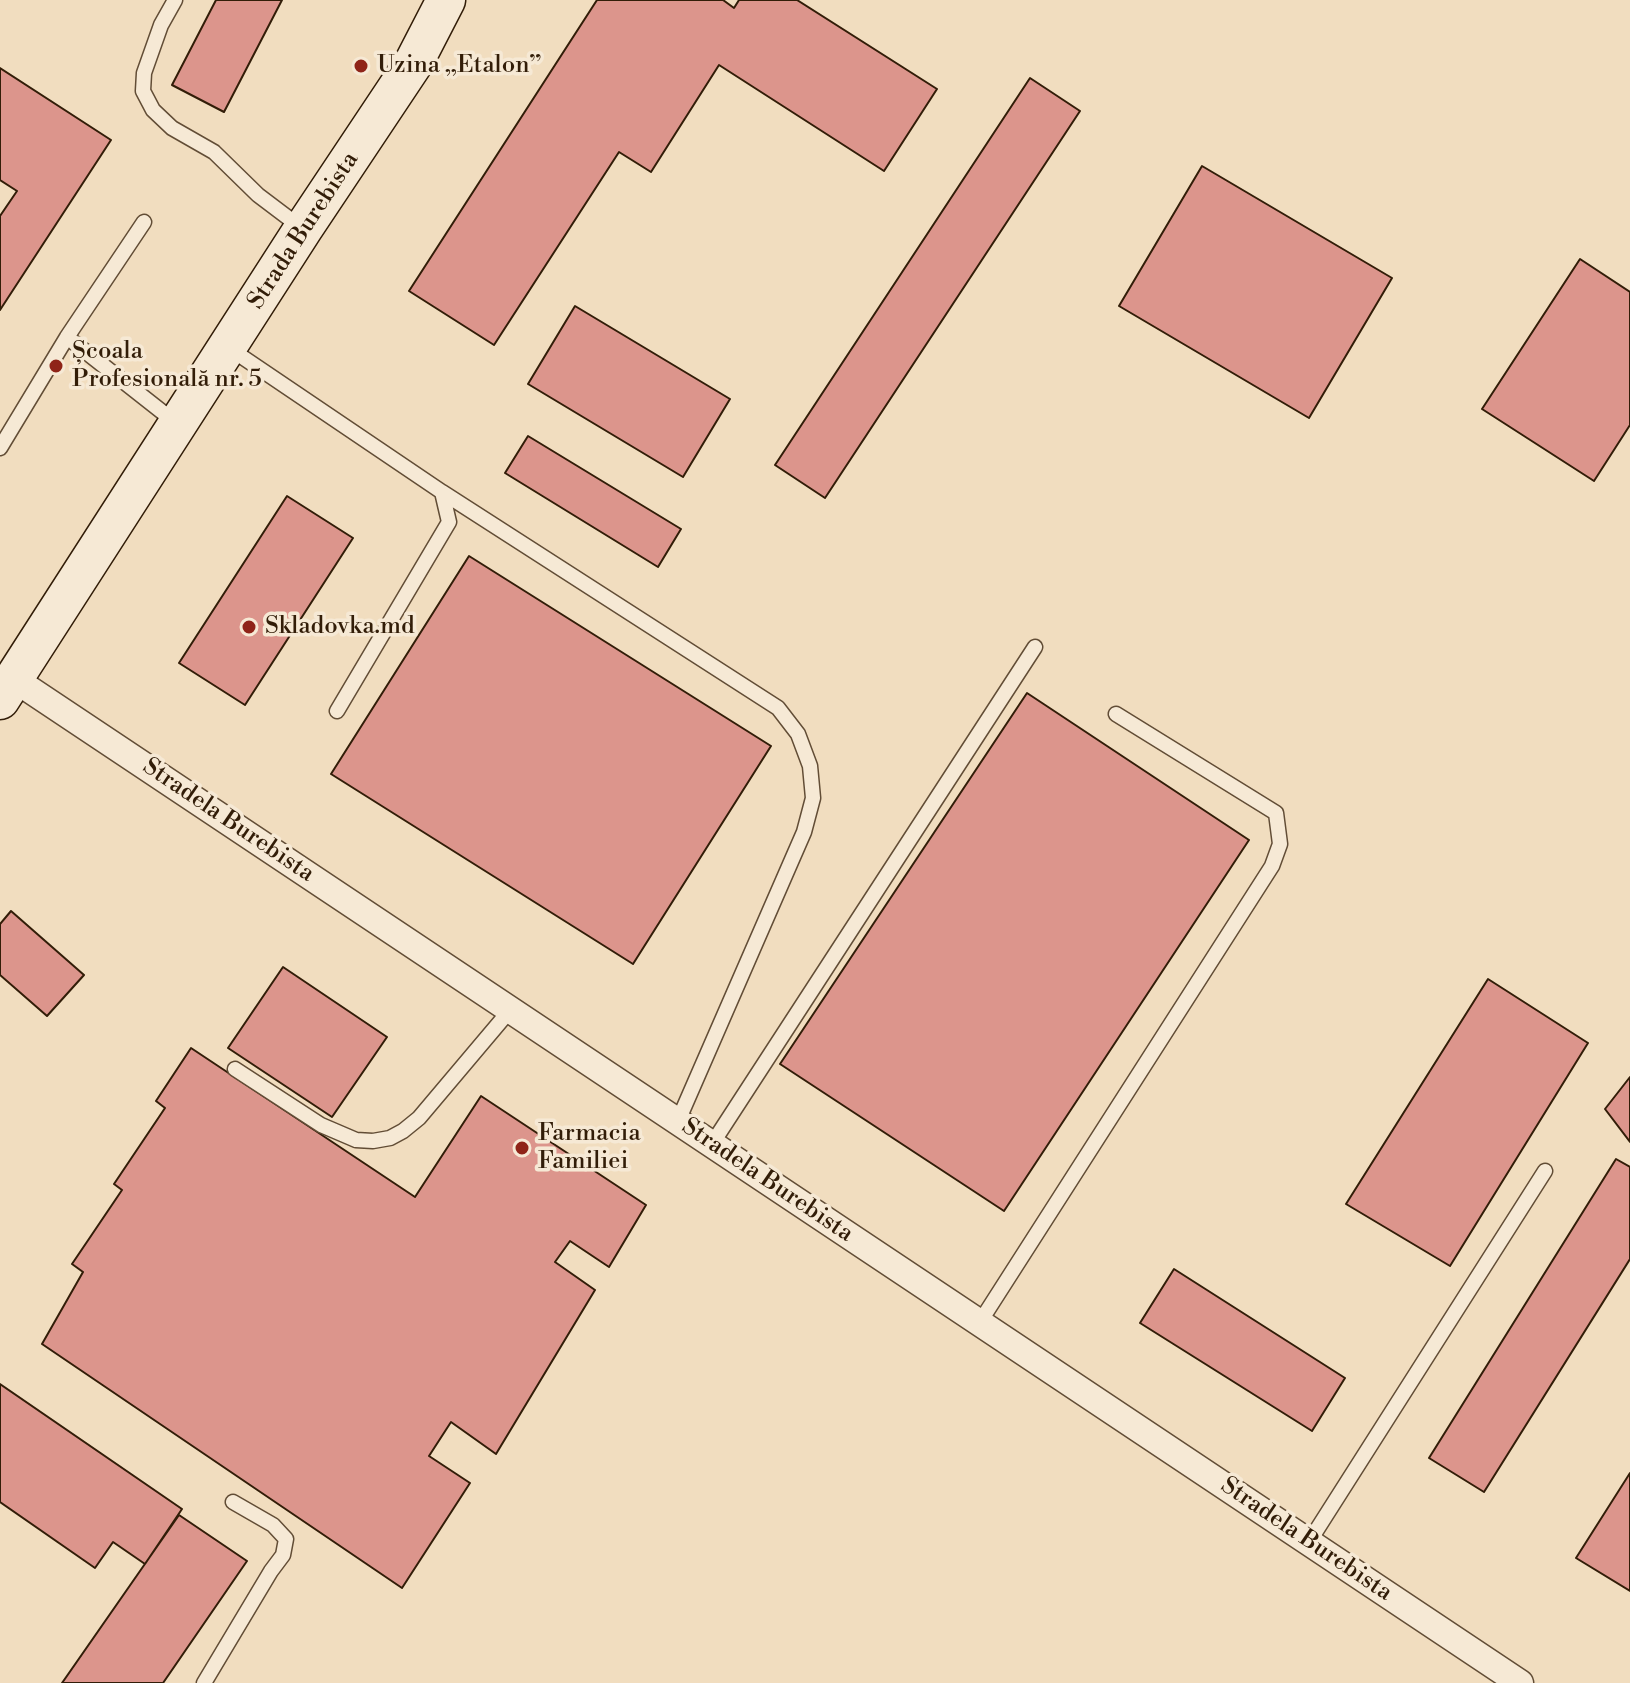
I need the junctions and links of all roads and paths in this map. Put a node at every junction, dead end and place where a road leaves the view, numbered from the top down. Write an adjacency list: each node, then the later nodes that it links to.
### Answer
1 (175, 0): 4 (lane)
2 (446, 0): 4 (main road, Strada Burebista)
3 (144, 222): 5 (lane)
4 (303, 229): 6 (main road, Strada Burebista)
5 (67, 337): 7 (lane); 8 (lane)
6 (228, 347): 7 (main road, Strada Burebista); 9 (lane)
7 (178, 425): 11 (main road, Strada Burebista)
8 (0, 448)
9 (442, 492): 12 (lane); 16 (lane)
10 (1035, 647): 17 (lane)
11 (7, 690): 14 (street, Stradela Burebista)
12 (337, 711)
13 (1116, 714): 19 (lane)
14 (511, 1009): 15 (lane); 16 (street, Stradela Burebista)
15 (235, 1069)
16 (678, 1121): 17 (street, Stradela Burebista)
17 (712, 1144): 19 (street, Stradela Burebista)
18 (1545, 1171): 21 (lane)
19 (980, 1322): 21 (street, Stradela Burebista)
20 (233, 1502): 22 (lane)
21 (1309, 1542): 23 (street, Stradela Burebista)
22 (204, 1683)
23 (1520, 1683)

